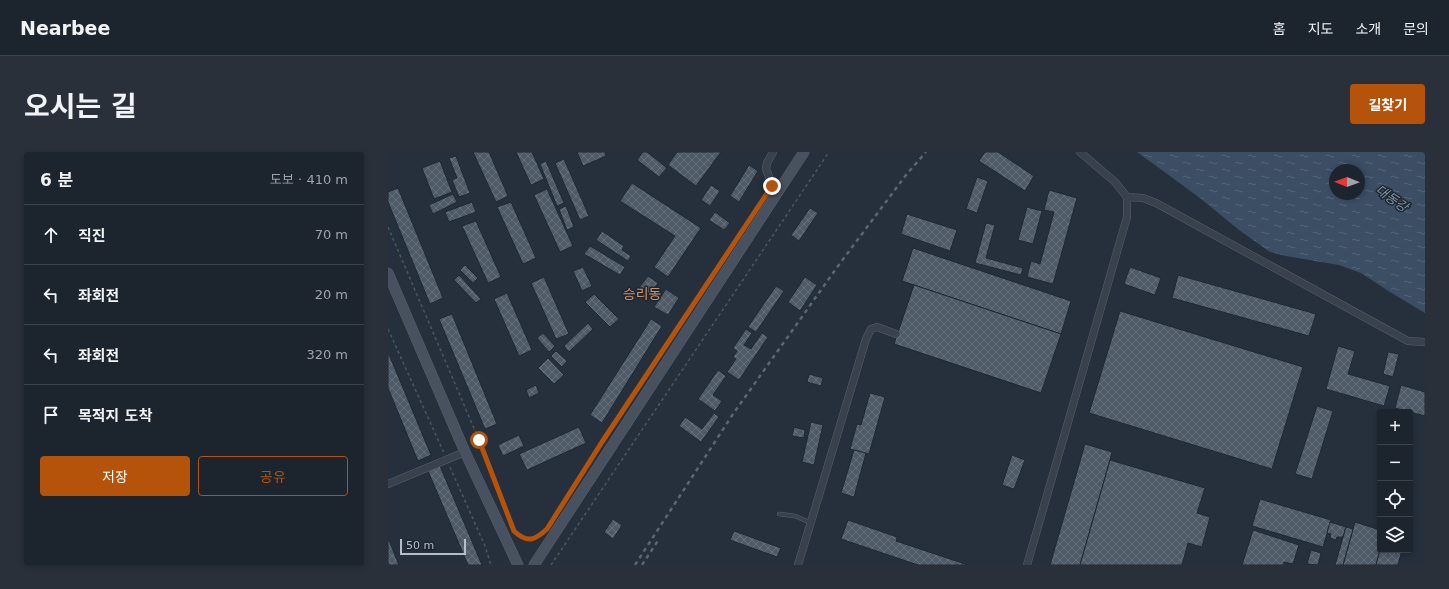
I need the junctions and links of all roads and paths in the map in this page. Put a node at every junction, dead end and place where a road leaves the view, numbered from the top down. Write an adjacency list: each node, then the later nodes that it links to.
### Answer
1 (773, 152): 5 (street)
2 (804, 152): 5 (main road)
3 (829, 152): 23 (path)
4 (1080, 152): 6 (street)
5 (776, 195): 22 (main road)
6 (1127, 197): 12 (street); 25 (street)
7 (388, 227): 19 (path)
8 (388, 273): 13 (main road)
9 (678, 326): 15 (path)
10 (388, 329): 14 (path)
11 (896, 334): 18 (street)
12 (1425, 342)
13 (465, 452): 14 (street); 21 (main road)
14 (446, 459): 16 (street); 20 (path)
15 (585, 468)
16 (388, 484)
17 (779, 514): 18 (lane)
18 (811, 524): 24 (street)
19 (547, 529)
20 (491, 565)
21 (518, 565)
22 (534, 565)
23 (551, 565)
24 (798, 565)
25 (1027, 565)

